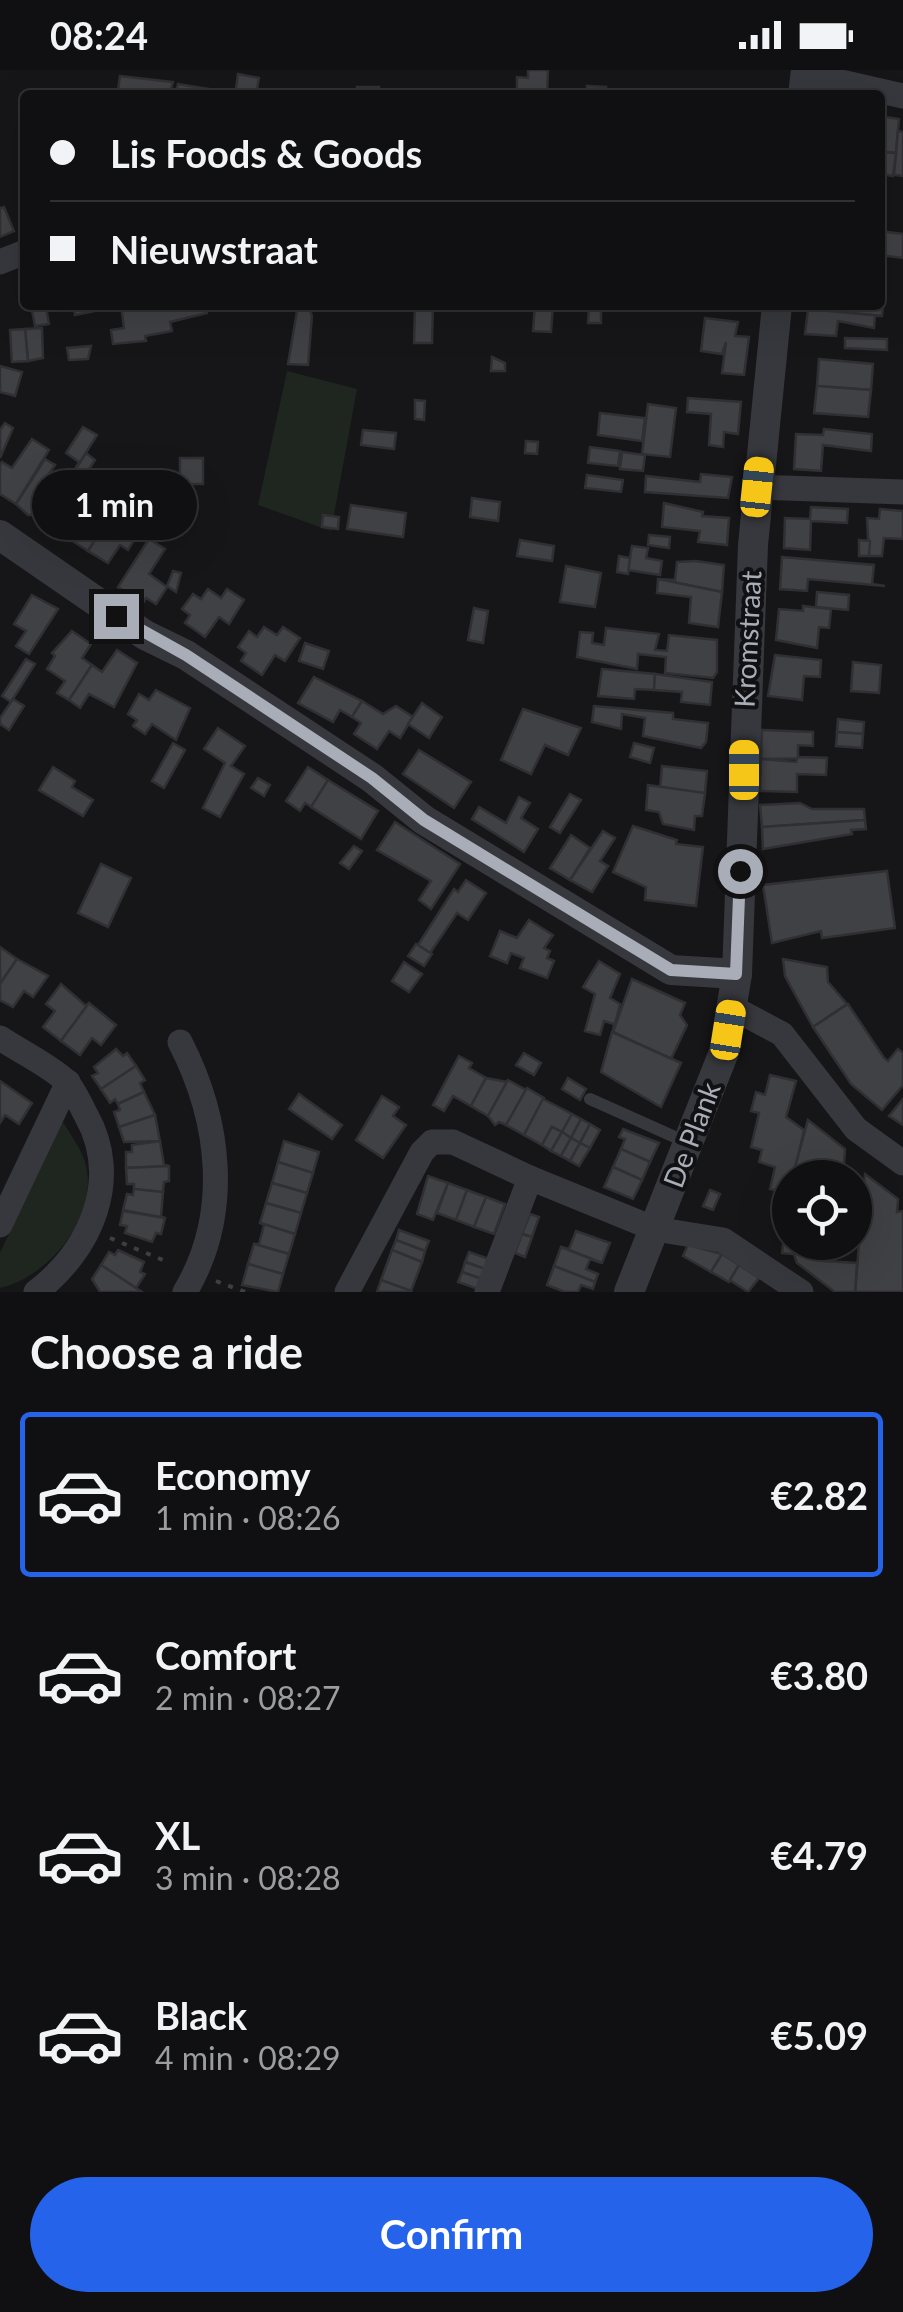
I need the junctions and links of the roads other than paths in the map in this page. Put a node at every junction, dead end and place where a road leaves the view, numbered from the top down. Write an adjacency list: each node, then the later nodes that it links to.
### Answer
1 (805, 80): 2 (street)
2 (866, 90)
3 (776, 310): 4 (street, Kromstraat)
4 (757, 487): 5 (street); 7 (street, Kromstraat)
5 (903, 492)
6 (0, 536): 7 (street)
7 (736, 974): 8 (street, De Plank)
8 (731, 1007): 13 (street, De Plank); 14 (street)
9 (0, 1038): 11 (street)
10 (180, 1042): 18 (street)
11 (68, 1082): 16 (street); 19 (street)
12 (590, 1099): 13 (lane)
13 (689, 1143): 17 (street, De Plank)
14 (903, 1163)
15 (530, 1178): 17 (street); 20 (street); 21 (street)
16 (0, 1225)
17 (655, 1230): 22 (street, De Plank); 23 (street)
18 (190, 1283)
19 (36, 1292)
20 (347, 1292)
21 (487, 1292)
22 (629, 1292)
23 (800, 1292)

